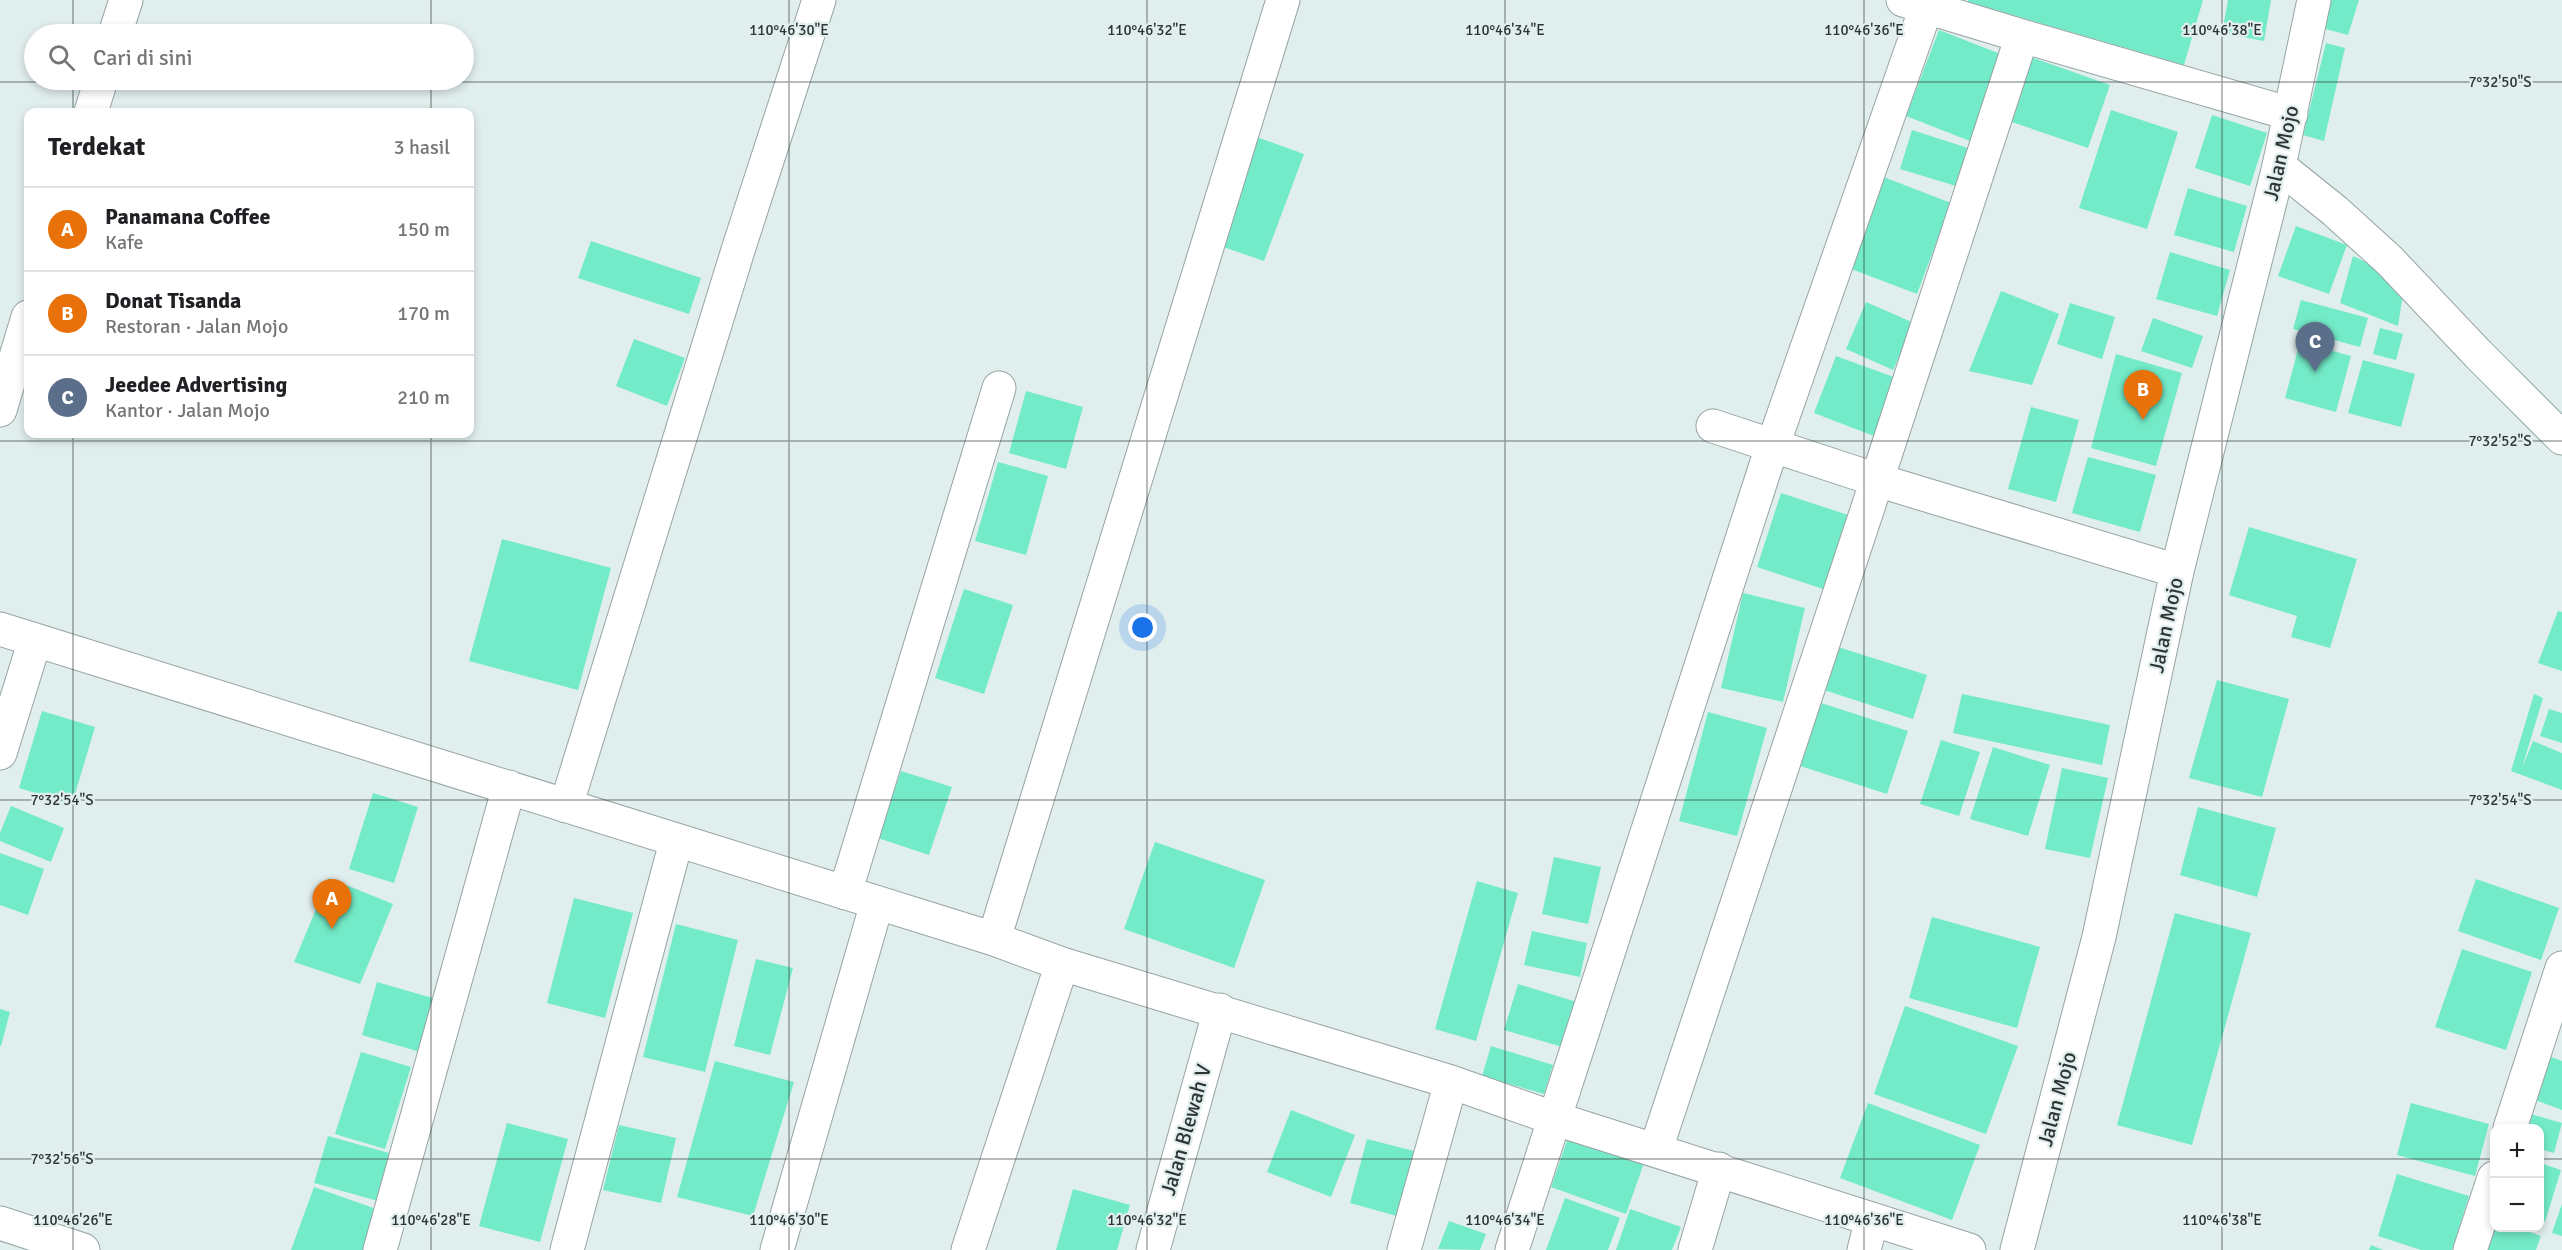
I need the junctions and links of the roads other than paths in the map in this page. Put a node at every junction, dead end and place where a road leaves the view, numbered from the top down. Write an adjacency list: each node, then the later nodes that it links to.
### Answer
1 (126, 0): 6 (street)
2 (819, 0): 24 (street)
3 (1283, 0): 28 (street)
4 (2314, 0): 10 (street, Jalan Mojo)
5 (1915, 4): 7 (street); 17 (street)
6 (118, 24)
7 (2022, 36): 10 (street); 18 (street)
8 (98, 90): 9 (street)
9 (92, 108)
10 (2291, 114): 11 (street, Jalan Mojo)
11 (2279, 166): 16 (street); 19 (street, Jalan Mojo)
12 (24, 330): 14 (street)
13 (999, 388): 26 (street)
14 (0, 410)
15 (1713, 426): 17 (street)
16 (2562, 438)
17 (1773, 446): 18 (street); 33 (street)
18 (1877, 480): 19 (street); 35 (street)
19 (2177, 571): 51 (street, Jalan Mojo)
20 (0, 629): 21 (street)
21 (35, 640): 22 (street); 23 (street)
22 (0, 753)
23 (509, 787): 24 (street); 41 (street)
24 (566, 806): 25 (street)
25 (676, 842): 26 (street); 42 (street)
26 (844, 893): 27 (street)
27 (877, 903): 28 (street); 43 (street)
28 (994, 939): 29 (street)
29 (1062, 964): 31 (street); 44 (street)
30 (2562, 968): 34 (street)
31 (1220, 1010): 32 (street); 45 (street, Jalan Blewah V)
32 (1451, 1082): 33 (street); 46 (street)
33 (1553, 1118): 35 (street); 47 (street)
34 (2511, 1124)
35 (1656, 1149): 36 (street)
36 (1719, 1169): 38 (street); 48 (street)
37 (2490, 1190): 52 (street)
38 (1872, 1219): 49 (street); 50 (street)
39 (0, 1223): 40 (street)
40 (83, 1250)
41 (380, 1250)
42 (567, 1250)
43 (777, 1250)
44 (968, 1250)
45 (1153, 1250)
46 (1404, 1250)
47 (1512, 1250)
48 (1695, 1250)
49 (1864, 1250)
50 (1969, 1250)
51 (2017, 1250)
52 (2470, 1250)

